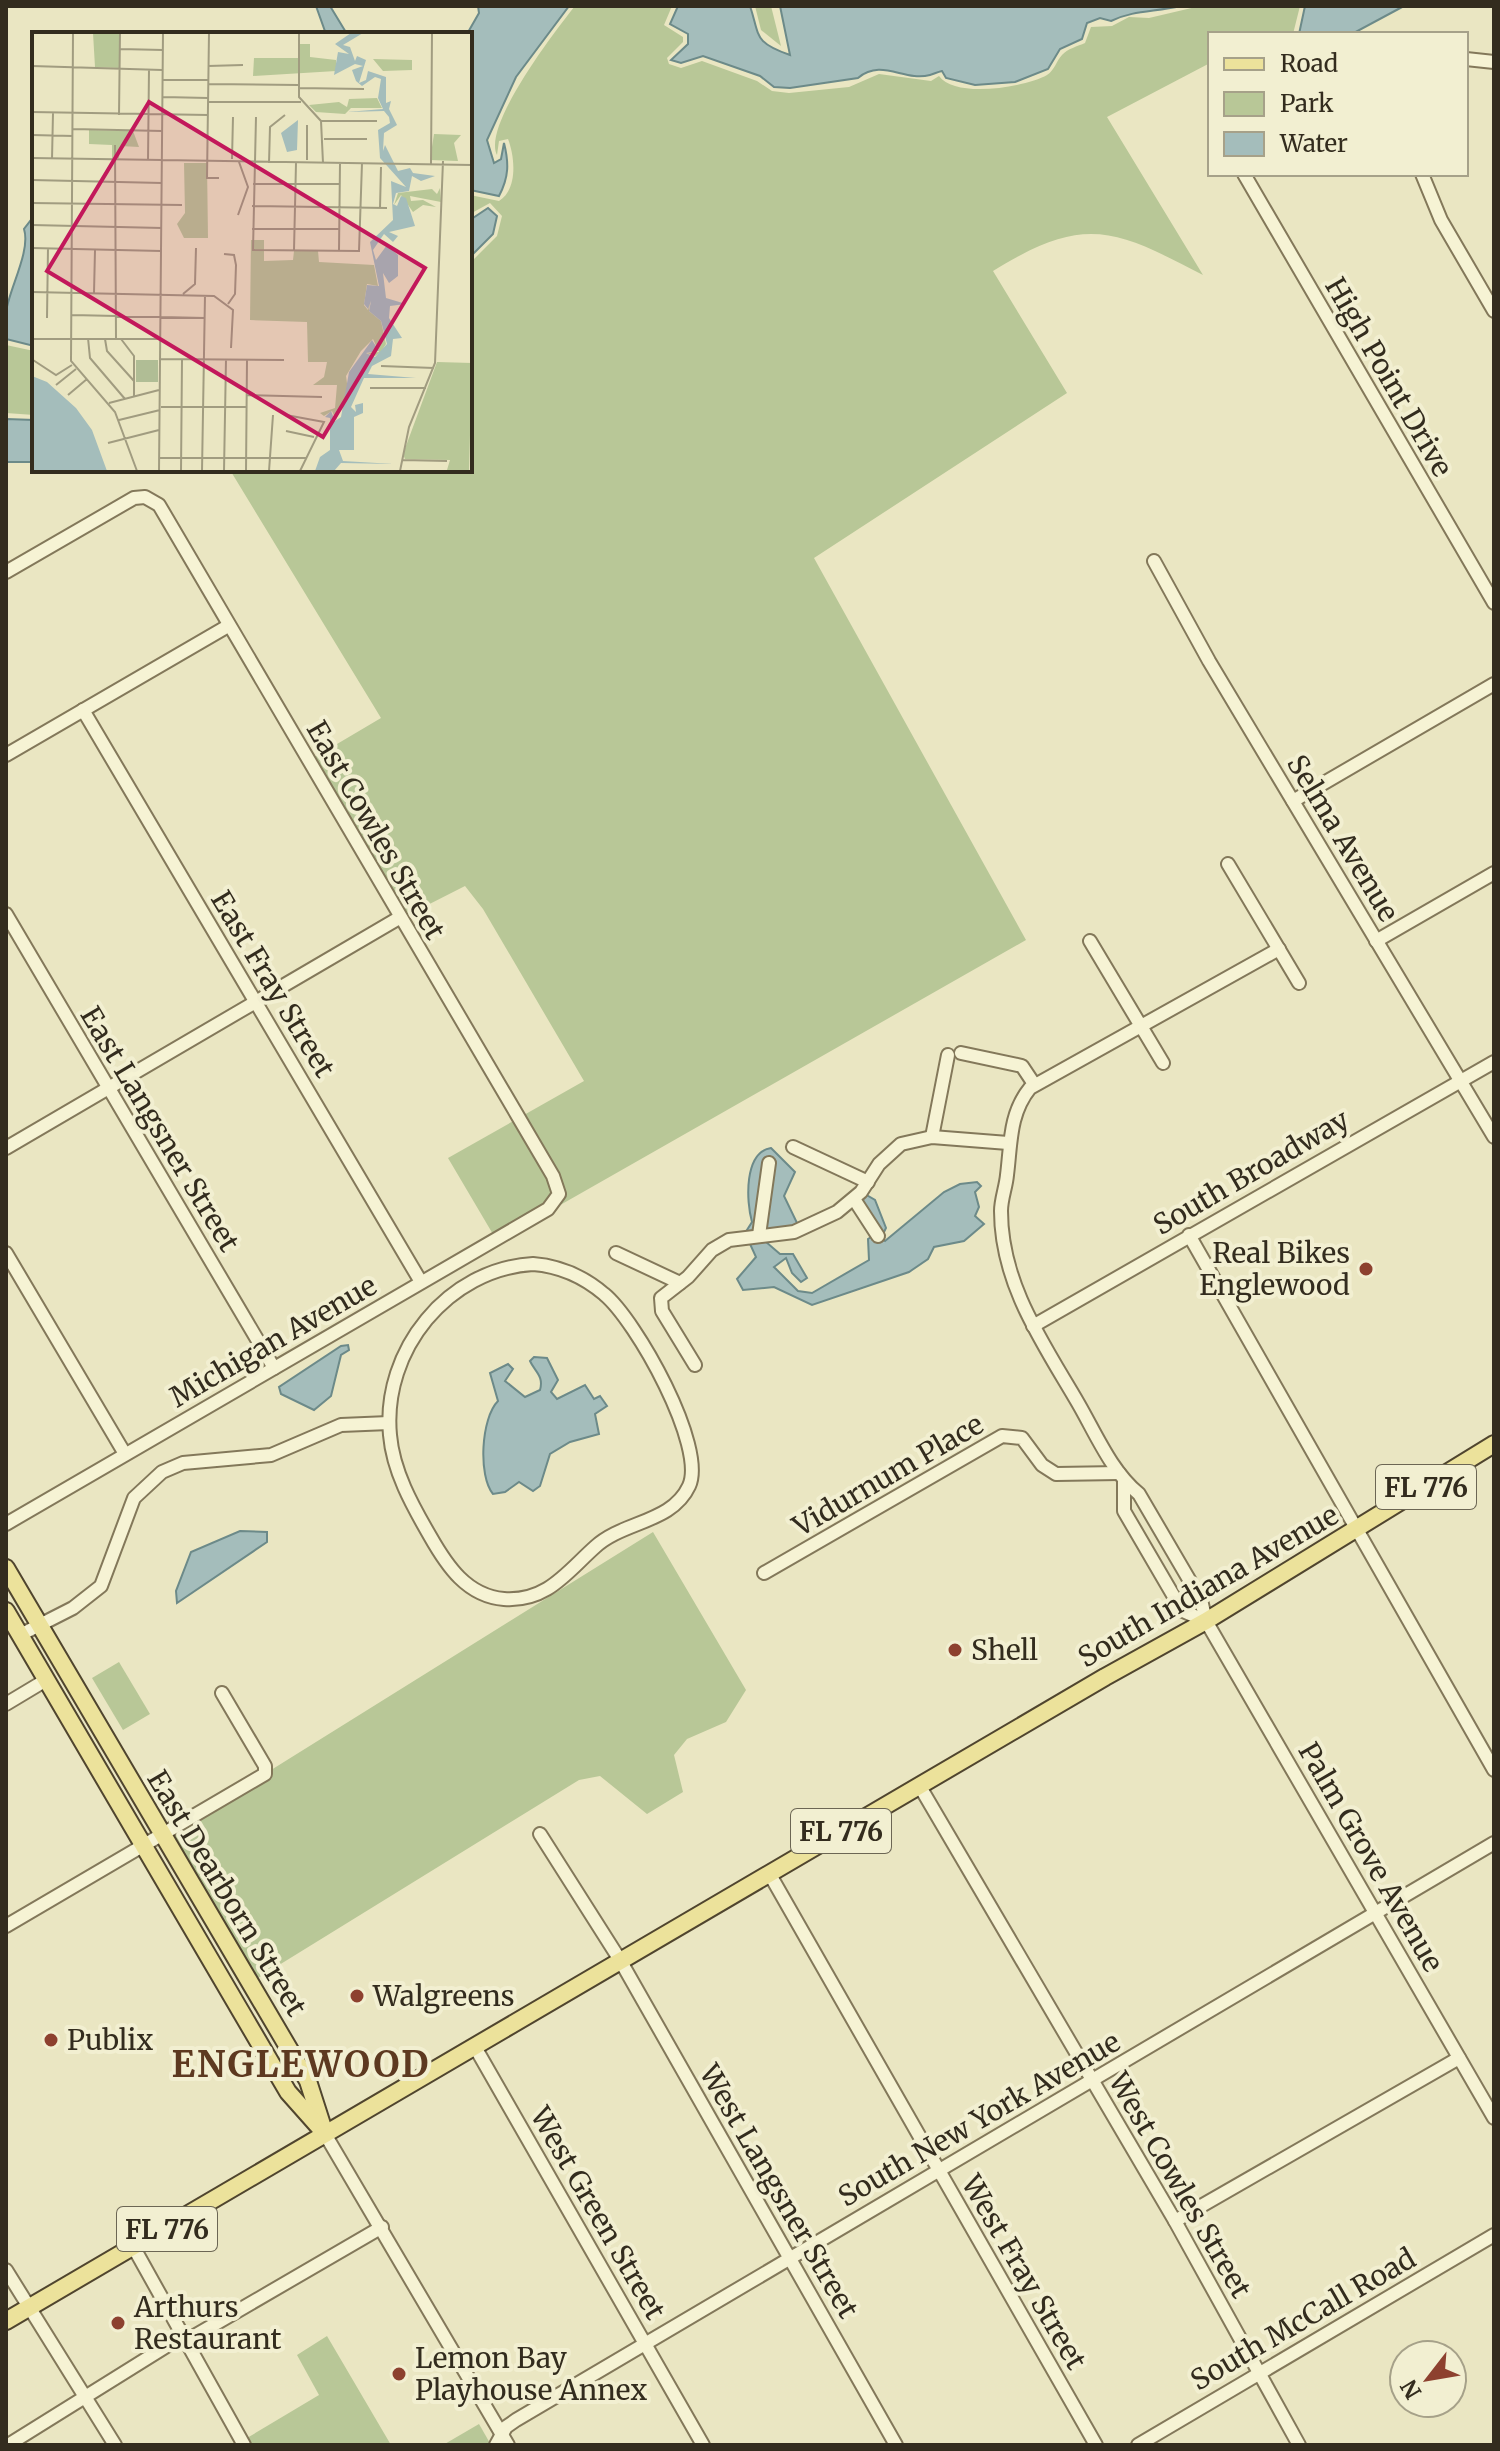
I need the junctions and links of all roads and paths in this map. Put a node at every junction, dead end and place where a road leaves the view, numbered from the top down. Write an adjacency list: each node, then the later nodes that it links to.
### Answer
1 (1468, 59): 2 (street)
2 (1494, 62)
3 (1245, 176): 8 (street, High Point Drive)
4 (1423, 176): 5 (street)
5 (1494, 311)
6 (1154, 561): 13 (street, Selma Avenue)
7 (6, 572): 9 (street, East Cowles Street)
8 (1494, 603)
9 (228, 626): 11 (street); 17 (street, East Cowles Street)
10 (1494, 684): 13 (street)
11 (83, 710): 12 (street); 22 (street, East Fray Street)
12 (6, 755)
13 (1293, 801): 19 (street, Selma Avenue)
14 (1228, 864): 20 (street)
15 (1494, 873): 19 (street)
16 (6, 914): 28 (street, East Langsner Street)
17 (399, 918): 22 (street); 36 (street, East Cowles Street)
18 (1090, 941): 23 (street)
19 (1376, 941): 26 (street, Selma Avenue)
20 (1279, 949): 21 (street); 23 (street)
21 (1299, 983)
22 (257, 1002): 28 (street); 43 (street, East Fray Street)
23 (1142, 1028): 25 (street); 27 (street)
24 (1494, 1062): 26 (street, South Broadway)
25 (1163, 1063)
26 (1460, 1082): 30 (street, Selma Avenue); 39 (street, South Broadway)
27 (1034, 1084): 29 (street); 31 (street)
28 (109, 1090): 33 (street); 47 (street, East Langsner Street)
29 (932, 1137): 31 (street); 35 (street)
30 (1494, 1137)
31 (1008, 1143): 45 (street)
32 (793, 1147): 35 (street)
33 (6, 1148)
34 (769, 1163): 38 (street)
35 (868, 1182): 37 (street)
36 (559, 1194): 43 (street, Michigan Avenue)
37 (854, 1199): 38 (street); 40 (street)
38 (759, 1235): 44 (street)
39 (1189, 1235): 45 (street, South Broadway); 53 (street)
40 (878, 1236)
41 (6, 1253): 50 (street)
42 (616, 1253): 44 (street)
43 (421, 1282): 47 (street, Michigan Avenue)
44 (680, 1283): 46 (street)
45 (1033, 1326): 51 (street)
46 (695, 1365)
47 (274, 1368): 50 (street, Michigan Avenue)
48 (389, 1423): 48 (street); 58 (street)
49 (1494, 1444): 53 (main road, South Indiana Avenue / FL 776)
50 (125, 1454): 52 (street, Michigan Avenue)
51 (1122, 1477): 55 (street, Vidurnum Place); 57 (street); 57 (street)
52 (6, 1524)
53 (1357, 1530): 57 (main road, South Indiana Avenue / FL 776); 63 (street)
54 (6, 1568): 58 (main road, East Dearborn Street)
55 (764, 1573)
56 (6, 1611): 59 (main road, East Dearborn Street)
57 (1206, 1621): 64 (main road, South Indiana Avenue / FL 776); 70 (street, Palm Grove Avenue)
58 (39, 1624): 59 (street); 66 (main road, East Dearborn Street)
59 (20, 1635): 60 (main road, East Dearborn Street)
60 (46, 1680): 62 (street); 68 (main road, East Dearborn Street)
61 (222, 1693): 66 (street)
62 (6, 1704)
63 (1494, 1770)
64 (919, 1785): 69 (main road, South Indiana Avenue / FL 776); 75 (street, West Cowles Street)
65 (540, 1834): 72 (street)
66 (163, 1836): 68 (street); 77 (main road, East Dearborn Street)
67 (1494, 1843): 70 (street, South New York Avenue)
68 (143, 1847): 71 (street); 77 (main road, East Dearborn Street)
69 (769, 1873): 72 (main road, South Indiana Avenue / FL 776); 78 (street, West Fray Street)
70 (1377, 1913): 74 (street, Palm Grove Avenue); 75 (street, South New York Avenue)
71 (6, 1926)
72 (620, 1960): 73 (main road, South Indiana Avenue / FL 776); 83 (street, West Langsner Street)
73 (475, 2047): 77 (main road, South Indiana Avenue / FL 776); 88 (street, West Green Street)
74 (1459, 2058): 76 (street, Palm Grove Avenue); 79 (street)
75 (1092, 2079): 78 (street, South New York Avenue); 79 (street, West Cowles Street)
76 (1494, 2118)
77 (325, 2134): 80 (street); 82 (main road, FL 776)
78 (937, 2169): 83 (street, South New York Avenue); 97 (street, West Fray Street)
79 (1175, 2221): 89 (street, West Cowles Street)
80 (382, 2227): 87 (street); 91 (street)
81 (1494, 2235): 89 (street, South McCall Road)
82 (134, 2248): 85 (main road, FL 776); 87 (street)
83 (789, 2258): 88 (street, South New York Avenue); 96 (street, West Langsner Street)
84 (6, 2270): 85 (street)
85 (32, 2307): 86 (main road, FL 776); 90 (street)
86 (6, 2321)
87 (184, 2339): 90 (street); 94 (street)
88 (644, 2342): 91 (street, South New York Avenue); 95 (street, West Green Street)
89 (1259, 2373): 98 (street, South McCall Road); 99 (street, West Cowles Street)
90 (88, 2398): 92 (street); 93 (street)
91 (502, 2442)
92 (8, 2445)
93 (115, 2445)
94 (244, 2445)
95 (703, 2445)
96 (896, 2445)
97 (1096, 2445)
98 (1138, 2445)
99 (1299, 2445)

